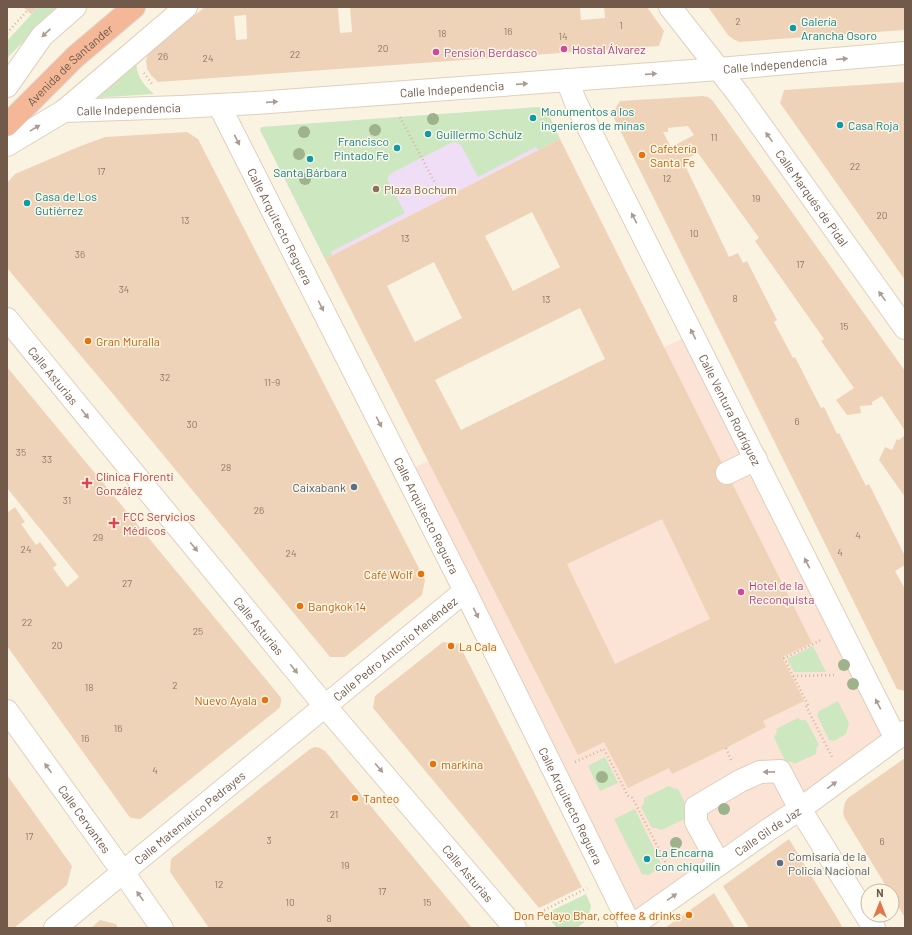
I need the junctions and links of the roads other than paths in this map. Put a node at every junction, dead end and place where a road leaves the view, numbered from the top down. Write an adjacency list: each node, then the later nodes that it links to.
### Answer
1 (75, 7): 8 (street, one-way to 8)
2 (134, 7): 11 (highway, Avenida de Santander)
3 (186, 7): 10 (street)
4 (670, 7): 6 (street, Calle Marqués de Pidal)
5 (905, 53): 6 (street, Calle Independencia, one-way to 5)
6 (719, 69): 7 (street, Calle Independencia, one-way to 6); 14 (street, Calle Marqués de Pidal, one-way to 6)
7 (567, 80): 9 (street, Calle Independencia, one-way to 7); 15 (street, Calle Ventura Rodríguez, one-way to 7)
8 (7, 86)
9 (219, 105): 10 (street, Calle Independencia); 17 (street, Calle Arquitecto Reguera, one-way to 17)
10 (64, 111): 12 (street, Calle Independencia, one-way to 10)
11 (7, 125)
12 (7, 145)
13 (7, 319): 18 (street, Calle Asturias, one-way to 18)
14 (905, 328)
15 (756, 459): 16 (street); 20 (street, Calle Ventura Rodríguez, one-way to 15)
16 (727, 473)
17 (465, 591): 18 (street, Calle Pedro Antonio Menéndez); 24 (street, Calle Arquitecto Reguera, one-way to 24)
18 (325, 706): 23 (street, Calle Matemático Pedrayes); 27 (street, Calle Asturias, one-way to 27)
19 (7, 711): 23 (street, Calle Cervantes, one-way to 19)
20 (900, 735): 21 (street, Calle Gil de Jaz, one-way to 20)
21 (800, 808): 22 (street, Calle Gil de Jaz); 22 (street, one-way to 22); 28 (street)
22 (719, 864): 24 (street, Calle Gil de Jaz, one-way to 22)
23 (123, 872): 25 (street, Calle Matemático Pedrayes); 26 (street, Calle Cervantes, one-way to 23)
24 (630, 927)
25 (55, 928)
26 (162, 928)
27 (515, 928)
28 (874, 928)

